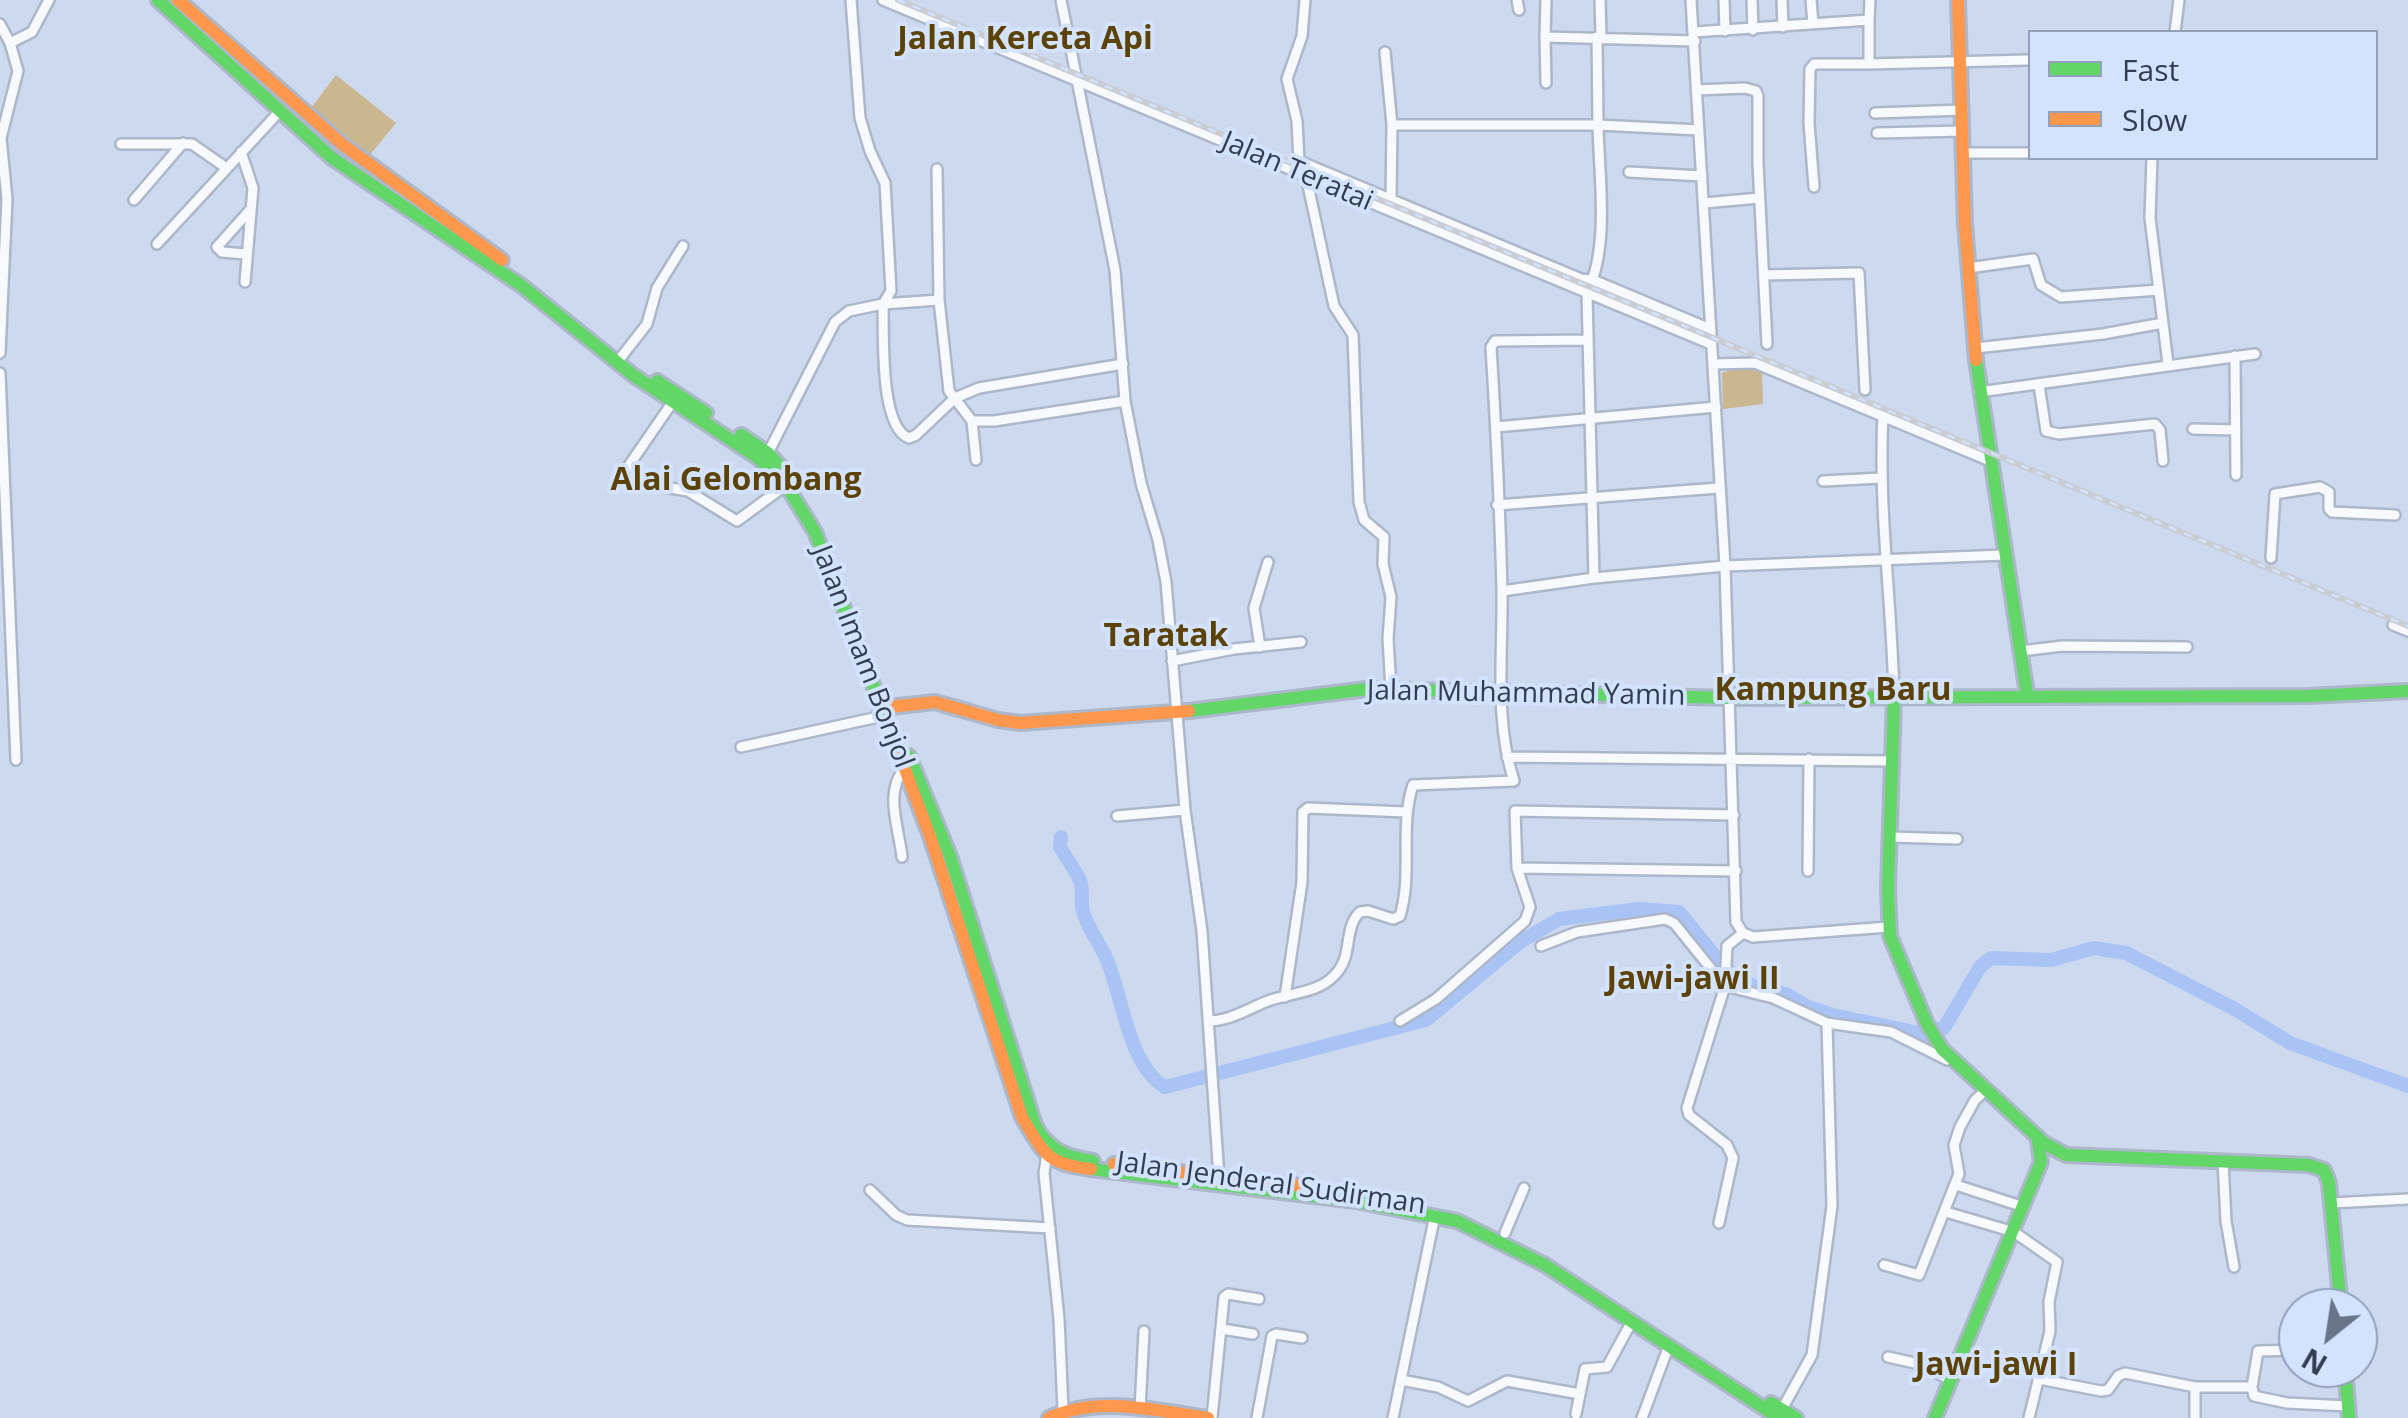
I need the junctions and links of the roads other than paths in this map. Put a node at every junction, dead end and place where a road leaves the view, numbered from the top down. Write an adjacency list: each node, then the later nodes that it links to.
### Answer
1 (49, 0): 28 (street)
2 (158, 0): 31 (main road, Jalan Imam Bonjol)
3 (851, 0): 78 (street)
4 (882, 0): 35 (street, Jalan Teratai)
5 (1062, 0): 35 (street)
6 (1305, 0): 64 (street)
7 (1546, 0): 25 (street)
8 (1600, 0): 26 (street)
9 (1691, 0): 27 (street)
10 (1724, 0): 24 (street)
11 (1752, 0): 22 (street)
12 (1782, 0): 21 (street)
13 (1811, 0): 20 (street)
14 (1870, 0): 18 (street)
15 (1958, 0): 32 (main road)
16 (2180, 0): 23 (street)
17 (183, 2): 29 (main road, Jalan Imam Bonjol)
18 (1869, 20): 20 (street); 34 (street)
19 (0, 24): 28 (street)
20 (1813, 24): 21 (street)
21 (1783, 27): 22 (street)
22 (1753, 30): 24 (street)
23 (2175, 30)
24 (1725, 31): 27 (street)
25 (1545, 36): 26 (street); 36 (street)
26 (1599, 36): 27 (street); 42 (street)
27 (1694, 37): 37 (street)
28 (10, 43): 86 (street)
29 (233, 48): 31 (main road); 43 (main road, Jalan Imam Bonjol)
30 (1384, 52): 41 (street)
31 (222, 58): 39 (main road, Jalan Imam Bonjol)
32 (1960, 60): 33 (street); 34 (street); 38 (main road)
33 (2028, 60)
34 (1869, 64): 61 (street)
35 (1077, 79): 59 (street, Jalan Teratai); 90 (street)
36 (1546, 82)
37 (1696, 90): 44 (street); 62 (street)
38 (1963, 110): 40 (street); 45 (main road)
39 (279, 112): 48 (main road, Jalan Imam Bonjol); 51 (street)
40 (1875, 113)
41 (1392, 125): 42 (street); 64 (street)
42 (1598, 125): 44 (street); 73 (street)
43 (323, 128): 48 (main road); 50 (main road, Jalan Imam Bonjol)
44 (1699, 130): 60 (street)
45 (1962, 131): 46 (street); 52 (main road)
46 (1877, 132)
47 (183, 143): 49 (street); 56 (street); 63 (street)
48 (313, 143): 54 (main road, Jalan Imam Bonjol)
49 (121, 144)
50 (342, 144): 54 (main road); 67 (main road, Jalan Imam Bonjol)
51 (241, 152): 56 (street); 66 (street)
52 (1962, 153): 53 (street); 71 (main road)
53 (2028, 153)
54 (332, 158): 67 (main road, Jalan Imam Bonjol)
55 (2152, 160): 75 (street)
56 (224, 168): 68 (street)
57 (937, 169): 77 (street)
58 (1629, 172): 60 (street)
59 (1306, 176): 76 (street, Jalan Teratai); 135 (street)
60 (1702, 176): 65 (street)
61 (1814, 187)
62 (1759, 198): 65 (street); 72 (street)
63 (134, 200)
64 (1391, 200): 73 (street)
65 (1704, 202): 80 (street)
66 (250, 210): 70 (street); 70 (street)
67 (447, 226): 81 (main road, Jalan Imam Bonjol)
68 (157, 244)
69 (683, 246): 88 (street)
70 (246, 254): 74 (street)
71 (1968, 268): 75 (street); 85 (main road)
72 (1764, 276): 84 (street); 95 (street)
73 (1593, 280): 76 (street); 80 (street)
74 (245, 282)
75 (2159, 290): 79 (street)
76 (1587, 294): 82 (street); 83 (street, Jalan Teratai)
77 (939, 300): 78 (street); 97 (street)
78 (883, 304): 97 (street); 108 (street)
79 (2162, 323): 85 (street); 92 (street)
80 (1710, 329): 83 (street)
81 (586, 332): 88 (main road, Jalan Imam Bonjol); 98 (main road, Jalan Imam Bonjol)
82 (1587, 340): 102 (street); 104 (street)
83 (1711, 344): 91 (street)
84 (1766, 344)
85 (1976, 348): 96 (main road)
86 (0, 354)
87 (2255, 354): 89 (street)
88 (622, 356): 107 (main road, Jalan Imam Bonjol)
89 (2235, 356): 92 (street); 106 (street)
90 (1122, 364): 97 (street); 99 (street)
91 (1713, 364): 100 (street); 101 (street)
92 (2168, 364): 94 (street)
93 (0, 373): 146 (street)
94 (2039, 385): 96 (street); 111 (street)
95 (1865, 390)
96 (1979, 392): 110 (main road)
97 (955, 398): 103 (street)
98 (672, 402): 107 (main road, Jalan Imam Bonjol); 115 (street)
99 (1125, 402): 103 (street); 134 (street)
100 (1716, 407): 102 (street); 116 (street)
101 (1883, 415): 110 (street); 113 (street)
102 (1588, 418): 104 (street); 117 (street)
103 (972, 421): 109 (street)
104 (1496, 427): 118 (street)
105 (2192, 429): 106 (street)
106 (2236, 430): 112 (street)
107 (727, 432): 108 (main road, Jalan Imam Bonjol); 115 (main road, Jalan Imam Bonjol)
108 (768, 453): 124 (main road, Jalan Imam Bonjol)
109 (976, 460)
110 (1988, 460): 120 (main road)
111 (2163, 461)
112 (2236, 475)
113 (1881, 478): 114 (street); 123 (street)
114 (1823, 481)
115 (786, 485): 124 (main road, Jalan Imam Bonjol)
116 (1718, 488): 117 (street); 125 (street)
117 (1592, 500): 118 (street); 126 (street)
118 (1497, 506): 127 (street)
119 (2395, 515): 121 (street)
120 (2004, 555): 123 (street); 133 (main road)
121 (2271, 558)
122 (1268, 562): 132 (street)
123 (1888, 562): 125 (street); 140 (street)
124 (832, 566): 141 (main road, Jalan Imam Bonjol)
125 (1724, 566): 126 (street); 139 (street)
126 (1594, 578): 127 (street)
127 (1502, 591): 137 (street)
128 (2392, 625): 129 (street)
129 (2408, 632)
130 (1301, 642): 132 (street)
131 (2187, 646): 133 (street)
132 (1260, 647): 134 (street)
133 (2021, 651): 138 (main road)
134 (1172, 662): 142 (street)
135 (1391, 689): 137 (main road, Jalan Muhammad Yamin); 142 (main road, Jalan Muhammad Yamin)
136 (2408, 690): 138 (main road, Jalan Muhammad Yamin)
137 (1501, 691): 139 (main road, Jalan Muhammad Yamin); 144 (street)
138 (2027, 694): 140 (main road, Jalan Muhammad Yamin)
139 (1730, 698): 140 (main road, Jalan Muhammad Yamin); 147 (street)
140 (1894, 704): 148 (main road)
141 (884, 710): 142 (main road, Jalan Muhammad Yamin); 143 (street); 149 (main road, Jalan Imam Bonjol); 157 (main road, Jalan Imam Bonjol)
142 (1179, 712): 150 (street)
143 (741, 747)
144 (1507, 757): 147 (street); 151 (street)
145 (1810, 758): 147 (street); 148 (street); 160 (street)
146 (16, 760)
147 (1732, 761): 152 (street)
148 (1892, 761): 154 (main road)
149 (904, 769): 156 (street); 157 (main road, Jalan Imam Bonjol)
150 (1185, 810): 153 (street); 167 (street)
151 (1406, 812): 165 (street); 165 (street)
152 (1734, 815): 158 (street); 159 (street)
153 (1118, 816)
154 (1891, 837): 155 (street); 161 (main road)
155 (1957, 838)
156 (902, 857)
157 (944, 859): 172 (main road, Jalan Imam Bonjol)
158 (1517, 868): 159 (street); 166 (street)
159 (1736, 871): 162 (street)
160 (1808, 872)
161 (1888, 926): 162 (street); 169 (main road)
162 (1743, 934): 164 (street)
163 (1541, 946): 164 (street)
164 (1725, 985): 168 (street); 187 (street)
165 (1285, 997): 167 (street)
166 (1400, 1021)
167 (1208, 1022): 177 (street)
168 (1826, 1023): 169 (street); 214 (street)
169 (1958, 1067): 170 (main road)
170 (1986, 1090): 171 (main road); 178 (street)
171 (2032, 1131): 173 (main road); 175 (main road)
172 (1048, 1155): 176 (main road, Jalan Jenderal Sudirman); 188 (street)
173 (2066, 1155): 174 (main road); 175 (main road)
174 (2223, 1161): 183 (main road); 192 (street)
175 (2041, 1162): 184 (main road)
176 (1156, 1174): 177 (main road, Jalan Jenderal Sudirman); 181 (main road, Jalan Jenderal Sudirman)
177 (1220, 1177): 181 (main road, Jalan Jenderal Sudirman)
178 (1956, 1185): 184 (street); 185 (street)
179 (1524, 1188): 190 (street)
180 (870, 1190): 188 (street)
181 (1356, 1196): 186 (main road, Jalan Jenderal Sudirman); 190 (main road, Jalan Jenderal Sudirman)
182 (2408, 1200): 183 (street)
183 (2330, 1204): 193 (main road)
184 (2024, 1207): 189 (main road)
185 (1946, 1212): 189 (street); 191 (street)
186 (1435, 1216): 194 (main road, Jalan Jenderal Sudirman); 205 (street)
187 (1718, 1224)
188 (1050, 1228): 211 (street)
189 (2014, 1232): 204 (street); 206 (main road)
190 (1505, 1233): 194 (main road, Jalan Jenderal Sudirman)
191 (1884, 1264)
192 (2234, 1268)
193 (2339, 1288)
194 (1602, 1298): 196 (main road, Jalan Jenderal Sudirman); 214 (main road, Jalan Jenderal Sudirman)
195 (1259, 1299): 197 (street)
196 (1631, 1323): 201 (main road, Jalan Jenderal Sudirman); 209 (street)
197 (1222, 1329): 199 (street); 217 (street)
198 (1144, 1331): 210 (street)
199 (1253, 1334)
200 (1302, 1338): 218 (street)
201 (1668, 1348): 214 (main road, Jalan Jenderal Sudirman); 220 (street)
202 (2278, 1350): 208 (street)
203 (1888, 1357): 206 (street)
204 (2038, 1379): 207 (street); 223 (street)
205 (1401, 1380): 209 (street); 219 (street)
206 (1951, 1380): 222 (main road)
207 (2196, 1387): 208 (street); 224 (street)
208 (2252, 1387): 212 (street)
209 (1580, 1394): 213 (street)
210 (1140, 1409): 211 (main road); 215 (main road)
211 (1063, 1410): 216 (main road)
212 (2349, 1412)
213 (1576, 1414)
214 (1780, 1415): 221 (main road, Jalan Jenderal Sudirman)
215 (1197, 1417): 217 (main road)
216 (1050, 1418)
217 (1210, 1418)
218 (1258, 1418)
219 (1394, 1418)
220 (1642, 1418)
221 (1796, 1418)
222 (1935, 1418)
223 (2029, 1418)
224 (2195, 1418)

